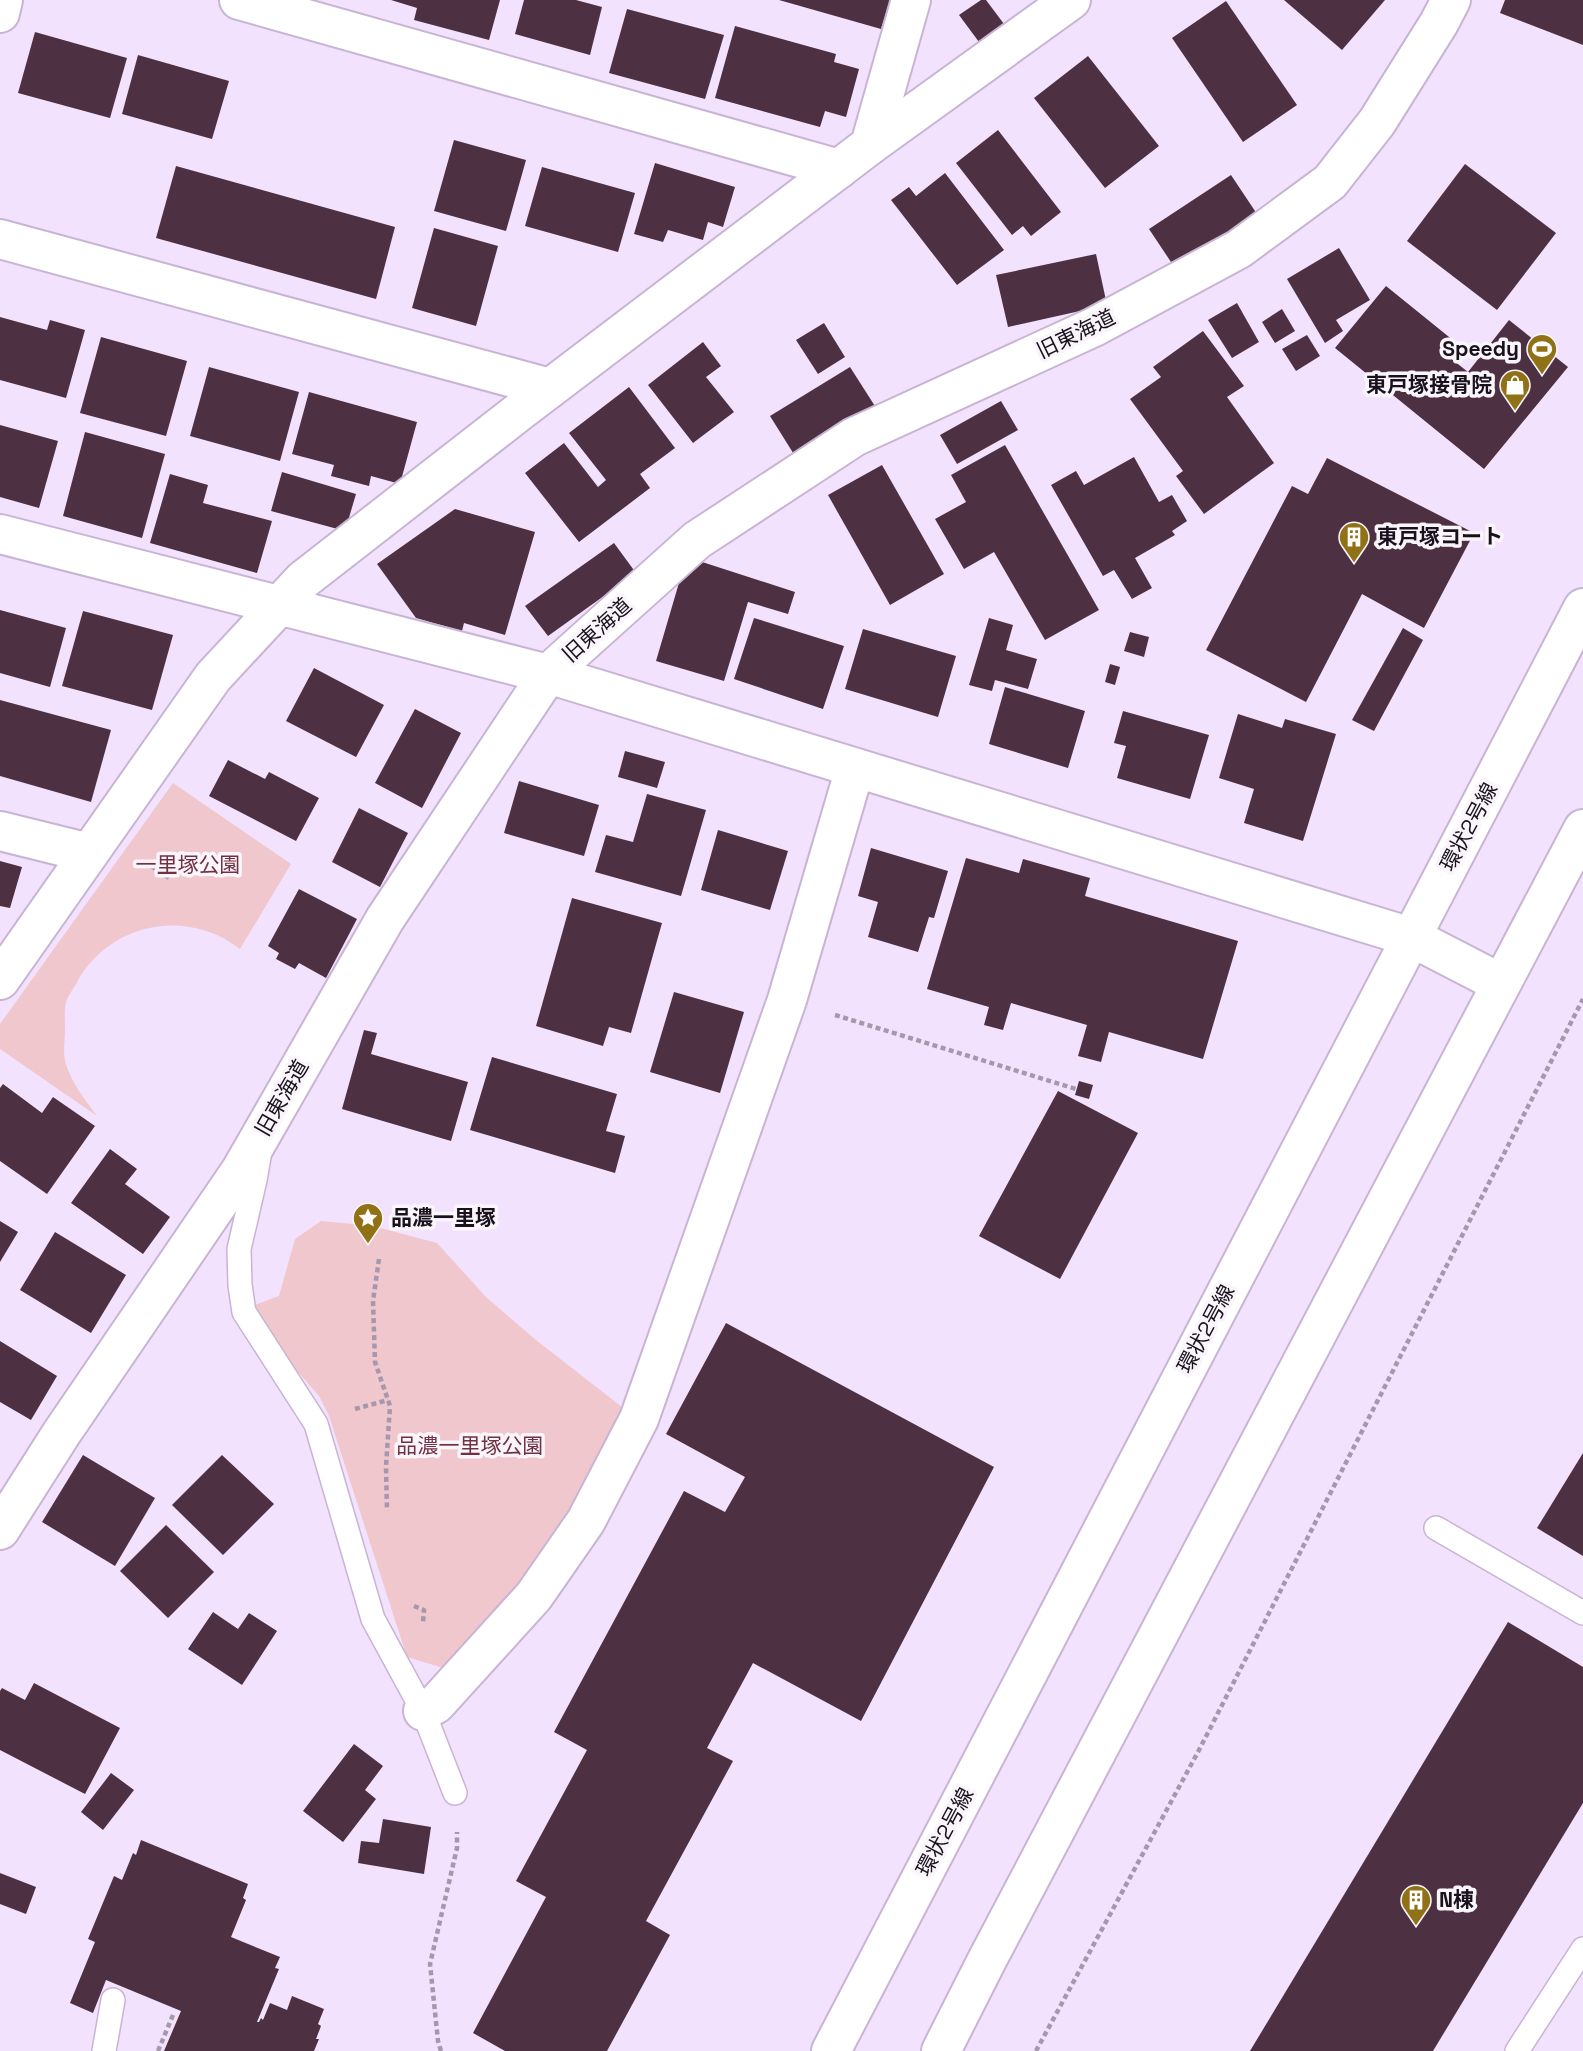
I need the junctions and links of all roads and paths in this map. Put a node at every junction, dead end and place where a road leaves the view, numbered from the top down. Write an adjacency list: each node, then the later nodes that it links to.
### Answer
1 (3, 0): 6 (street)
2 (239, 0): 8 (street)
3 (911, 0): 7 (street)
4 (1071, 0): 7 (street)
5 (1451, 0): 14 (street, 旧東海道)
6 (0, 13)
7 (870, 145): 8 (street)
8 (839, 169): 10 (street)
9 (0, 239): 10 (street)
10 (550, 388): 12 (street)
11 (0, 534): 12 (street)
12 (280, 605): 14 (street); 18 (street)
13 (1583, 608): 19 (street, 環状2号線)
14 (548, 674): 15 (street); 25 (street, 旧東海道)
15 (855, 768): 19 (street); 23 (street)
16 (1583, 829): 21 (street)
17 (0, 831): 18 (street)
18 (89, 853): 20 (street)
19 (1411, 937): 21 (street); 43 (street, 環状2号線)
20 (0, 980)
21 (1500, 984): 44 (street)
22 (1583, 999): 45 (path)
23 (787, 1000): 24 (path); 35 (street)
24 (1076, 1089)
25 (262, 1131): 31 (street, 旧東海道); 35 (lane)
26 (379, 1259): 27 (path)
27 (388, 1400): 28 (path); 29 (path)
28 (353, 1410)
29 (387, 1517)
30 (1436, 1528): 33 (lane)
31 (0, 1530)
32 (412, 1605): 34 (path)
33 (1583, 1613)
34 (422, 1630)
35 (424, 1711): 36 (lane)
36 (455, 1793): 42 (path)
37 (1583, 1949): 46 (lane)
38 (113, 2000): 40 (lane)
39 (173, 2015): 41 (path)
40 (104, 2051)
41 (158, 2051)
42 (442, 2051)
43 (831, 2051)
44 (941, 2051)
45 (1036, 2051)
46 (1517, 2051)

